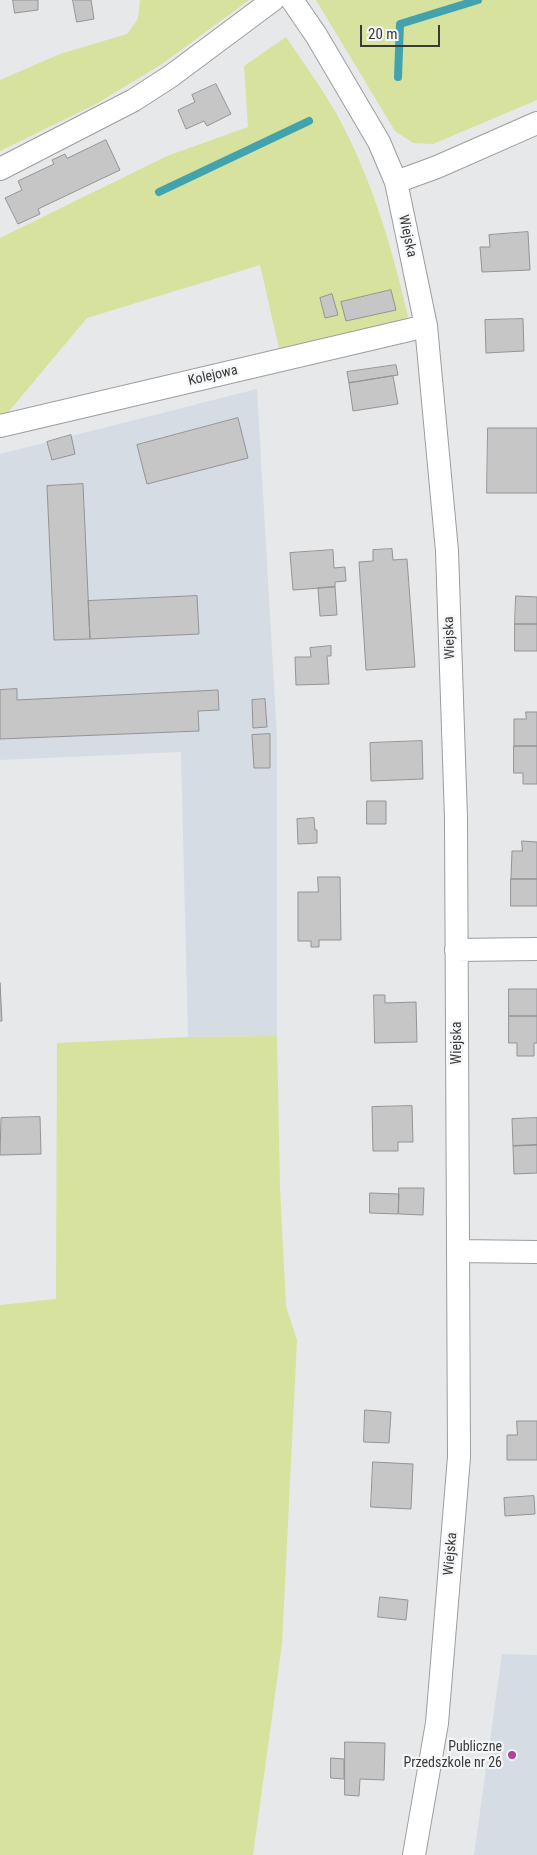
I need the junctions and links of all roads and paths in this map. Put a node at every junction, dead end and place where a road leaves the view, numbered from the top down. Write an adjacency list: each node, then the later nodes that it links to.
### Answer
1 (273, 0): 4 (street)
2 (292, 0): 5 (street, Wiejska)
3 (537, 123): 5 (street)
4 (0, 169)
5 (396, 182): 6 (street, Wiejska)
6 (426, 326): 7 (street, Kolejowa); 9 (street, Wiejska)
7 (0, 426)
8 (537, 949): 9 (street)
9 (456, 950): 10 (street, Wiejska)
10 (458, 1251): 11 (street); 12 (street, Wiejska)
11 (537, 1252)
12 (414, 1855)

